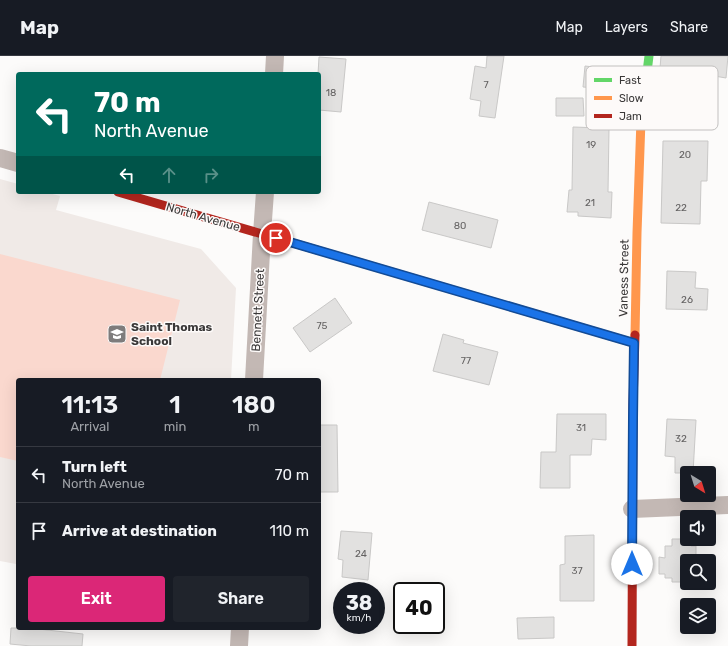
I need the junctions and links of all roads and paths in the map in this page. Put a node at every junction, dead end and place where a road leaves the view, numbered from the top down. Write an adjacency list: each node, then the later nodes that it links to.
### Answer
1 (276, 56): 4 (street)
2 (649, 56): 3 (street, Vaness Street)
3 (648, 66)
4 (274, 72)
5 (641, 130): 11 (street, Vaness Street)
6 (0, 158): 7 (street)
7 (16, 162)
8 (125, 194): 10 (street, North Avenue)
9 (265, 194): 10 (street, Bennett Street)
10 (262, 234): 11 (street, North Avenue); 12 (street, Bennett Street)
11 (634, 343): 14 (street, Vaness Street)
12 (254, 378)
13 (728, 505): 14 (street)
14 (632, 509): 17 (street, Vaness Street)
15 (240, 630): 16 (street)
16 (239, 646)
17 (632, 646)

